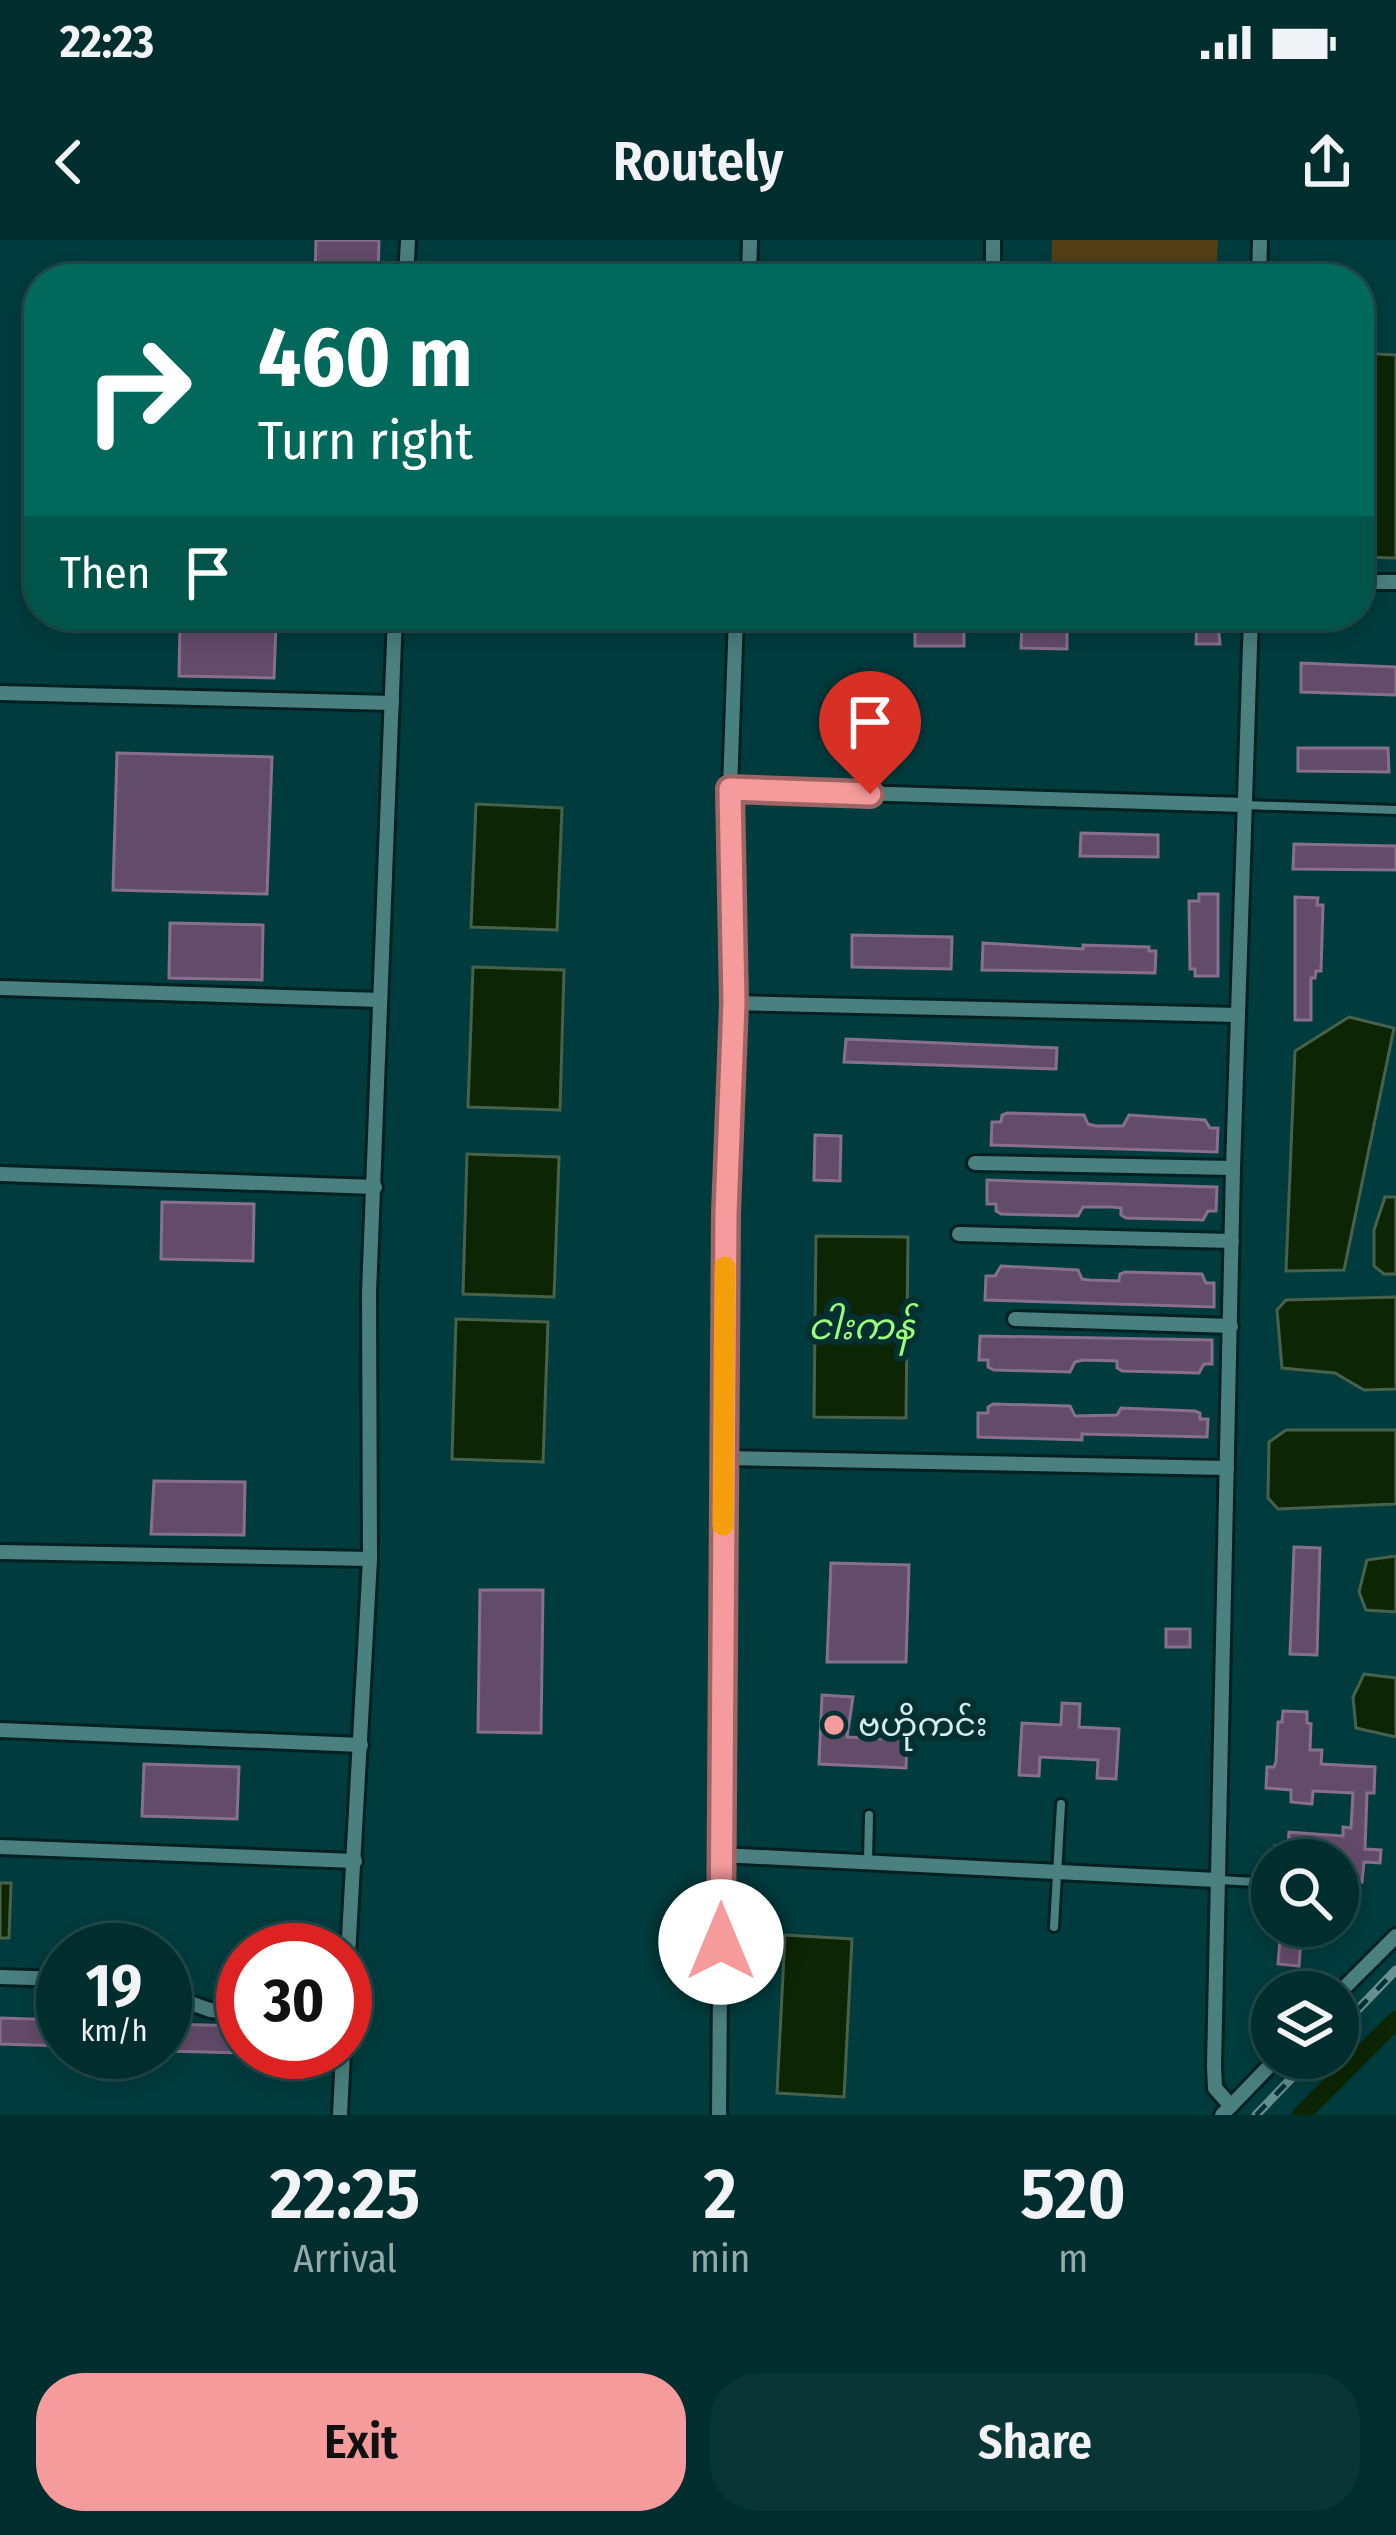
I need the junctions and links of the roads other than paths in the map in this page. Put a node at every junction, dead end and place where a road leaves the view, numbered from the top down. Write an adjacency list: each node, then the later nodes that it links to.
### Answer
1 (394, 630): 5 (street)
2 (735, 630): 6 (street)
3 (1250, 630): 7 (street)
4 (0, 693): 5 (street)
5 (392, 703): 10 (street)
6 (730, 789): 7 (street); 11 (street)
7 (1244, 806): 8 (lane); 12 (street)
8 (1396, 809)
9 (0, 988): 10 (street)
10 (380, 1000): 16 (street)
11 (734, 1003): 12 (street); 21 (street)
12 (1238, 1015): 14 (street)
13 (975, 1163): 14 (street)
14 (1233, 1168): 18 (street)
15 (0, 1174): 16 (street)
16 (375, 1187): 24 (street)
17 (959, 1234): 18 (street)
18 (1232, 1241): 20 (street)
19 (1015, 1319): 20 (street)
20 (1231, 1327): 22 (street)
21 (724, 1458): 22 (street); 30 (street)
22 (1227, 1468): 34 (street)
23 (0, 1552): 24 (street)
24 (370, 1559): 26 (street)
25 (0, 1730): 26 (street)
26 (361, 1745): 31 (street)
27 (1061, 1804): 33 (lane)
28 (869, 1814): 32 (lane)
29 (0, 1846): 31 (street)
30 (721, 1855): 32 (street); 46 (street)
31 (355, 1861): 36 (street)
32 (868, 1862): 33 (street)
33 (1058, 1872): 34 (street); 37 (lane)
34 (1217, 1880): 35 (lane); 44 (street)
35 (1251, 1882)
36 (351, 1923)
37 (1054, 1928)
38 (1396, 1936): 39 (street)
39 (1359, 1973)
40 (0, 1977): 41 (street)
41 (36, 1978)
42 (342, 2079): 45 (street)
43 (1257, 2079): 44 (street)
44 (1227, 2111)
45 (340, 2115)
46 (719, 2115)

